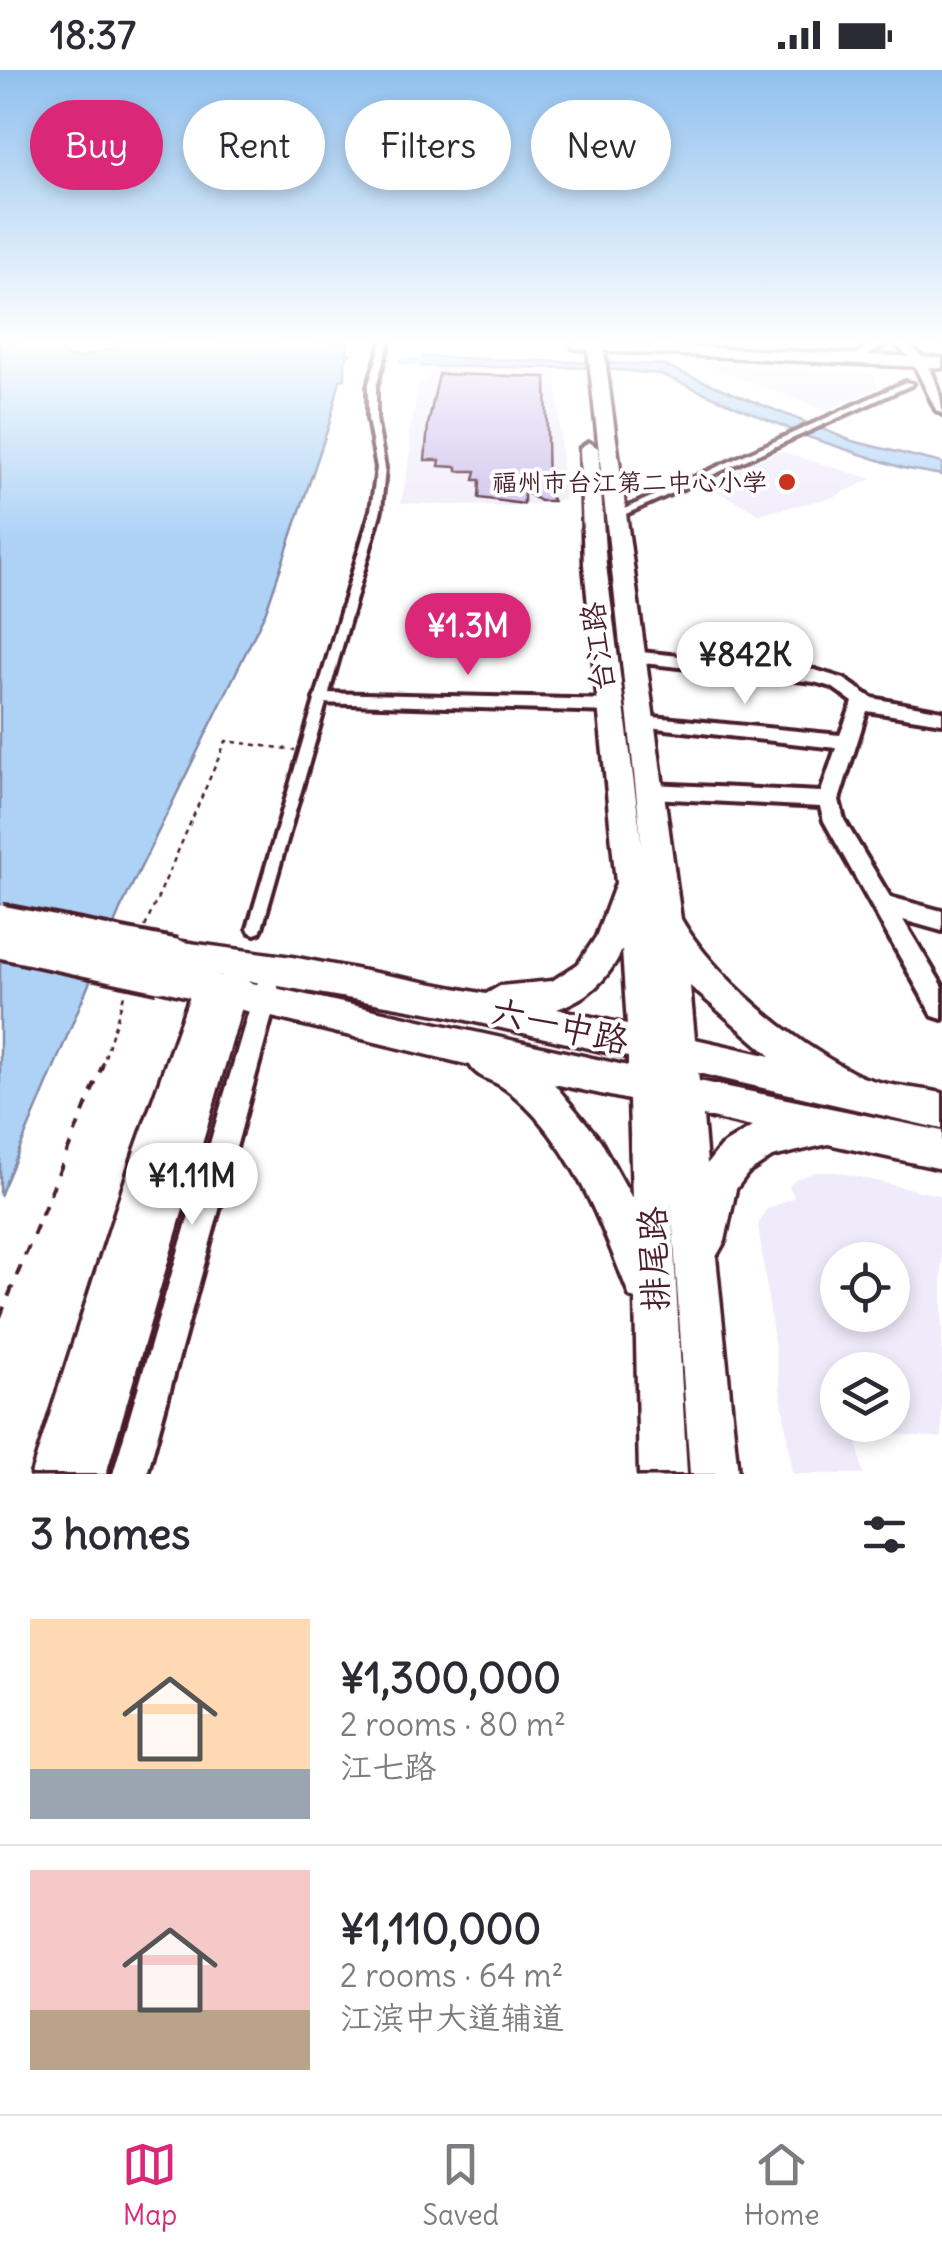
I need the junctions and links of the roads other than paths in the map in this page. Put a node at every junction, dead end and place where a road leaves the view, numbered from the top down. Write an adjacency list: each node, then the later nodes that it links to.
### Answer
1 (372, 408): 7 (street)
2 (591, 408): 8 (main road, 台江路)
3 (596, 408): 5 (main road, 台江路)
4 (857, 408): 5 (street)
5 (614, 516): 6 (main road, 台江路)
6 (630, 657): 9 (street); 11 (main road, 台江路)
7 (323, 699): 8 (street); 20 (street)
8 (612, 706): 15 (main road, 台江路)
9 (861, 708): 10 (street); 12 (street)
10 (942, 717)
11 (639, 720): 12 (street); 13 (main road, 台江路)
12 (846, 742): 14 (street)
13 (651, 791): 14 (street); 17 (main road, 台江路)
14 (829, 800): 16 (street)
15 (633, 874): 24 (main road); 27 (main road, 台江路)
16 (880, 904): 19 (street); 25 (street)
17 (664, 910): 27 (main road, 台江路); 29 (main road)
18 (0, 921): 22 (main road, bridge)
19 (942, 921)
20 (255, 928)
21 (0, 942): 22 (main road, bridge)
22 (168, 966): 23 (main road)
23 (251, 986): 24 (main road, 六一中路); 26 (main road, 六一中路); 34 (main road); 35 (main road); 36 (street)
24 (449, 1000): 27 (main road, 六一中路)
25 (942, 1008)
26 (436, 1042): 28 (main road, 六一中路); 32 (main road)
27 (663, 1048): 28 (main road, 排尾路); 29 (main road, 六一中路)
28 (665, 1093): 29 (main road, 六一中路); 32 (main road, 排尾路); 33 (main road, 排尾路)
29 (848, 1111): 30 (main road, 六一中路); 31 (main road, 六一中路); 33 (main road)
30 (942, 1111)
31 (942, 1150)
32 (654, 1310): 37 (main road, 排尾路)
33 (700, 1317): 38 (main road, 排尾路)
34 (52, 1474)
35 (85, 1474)
36 (130, 1474)
37 (663, 1474)
38 (714, 1474)

